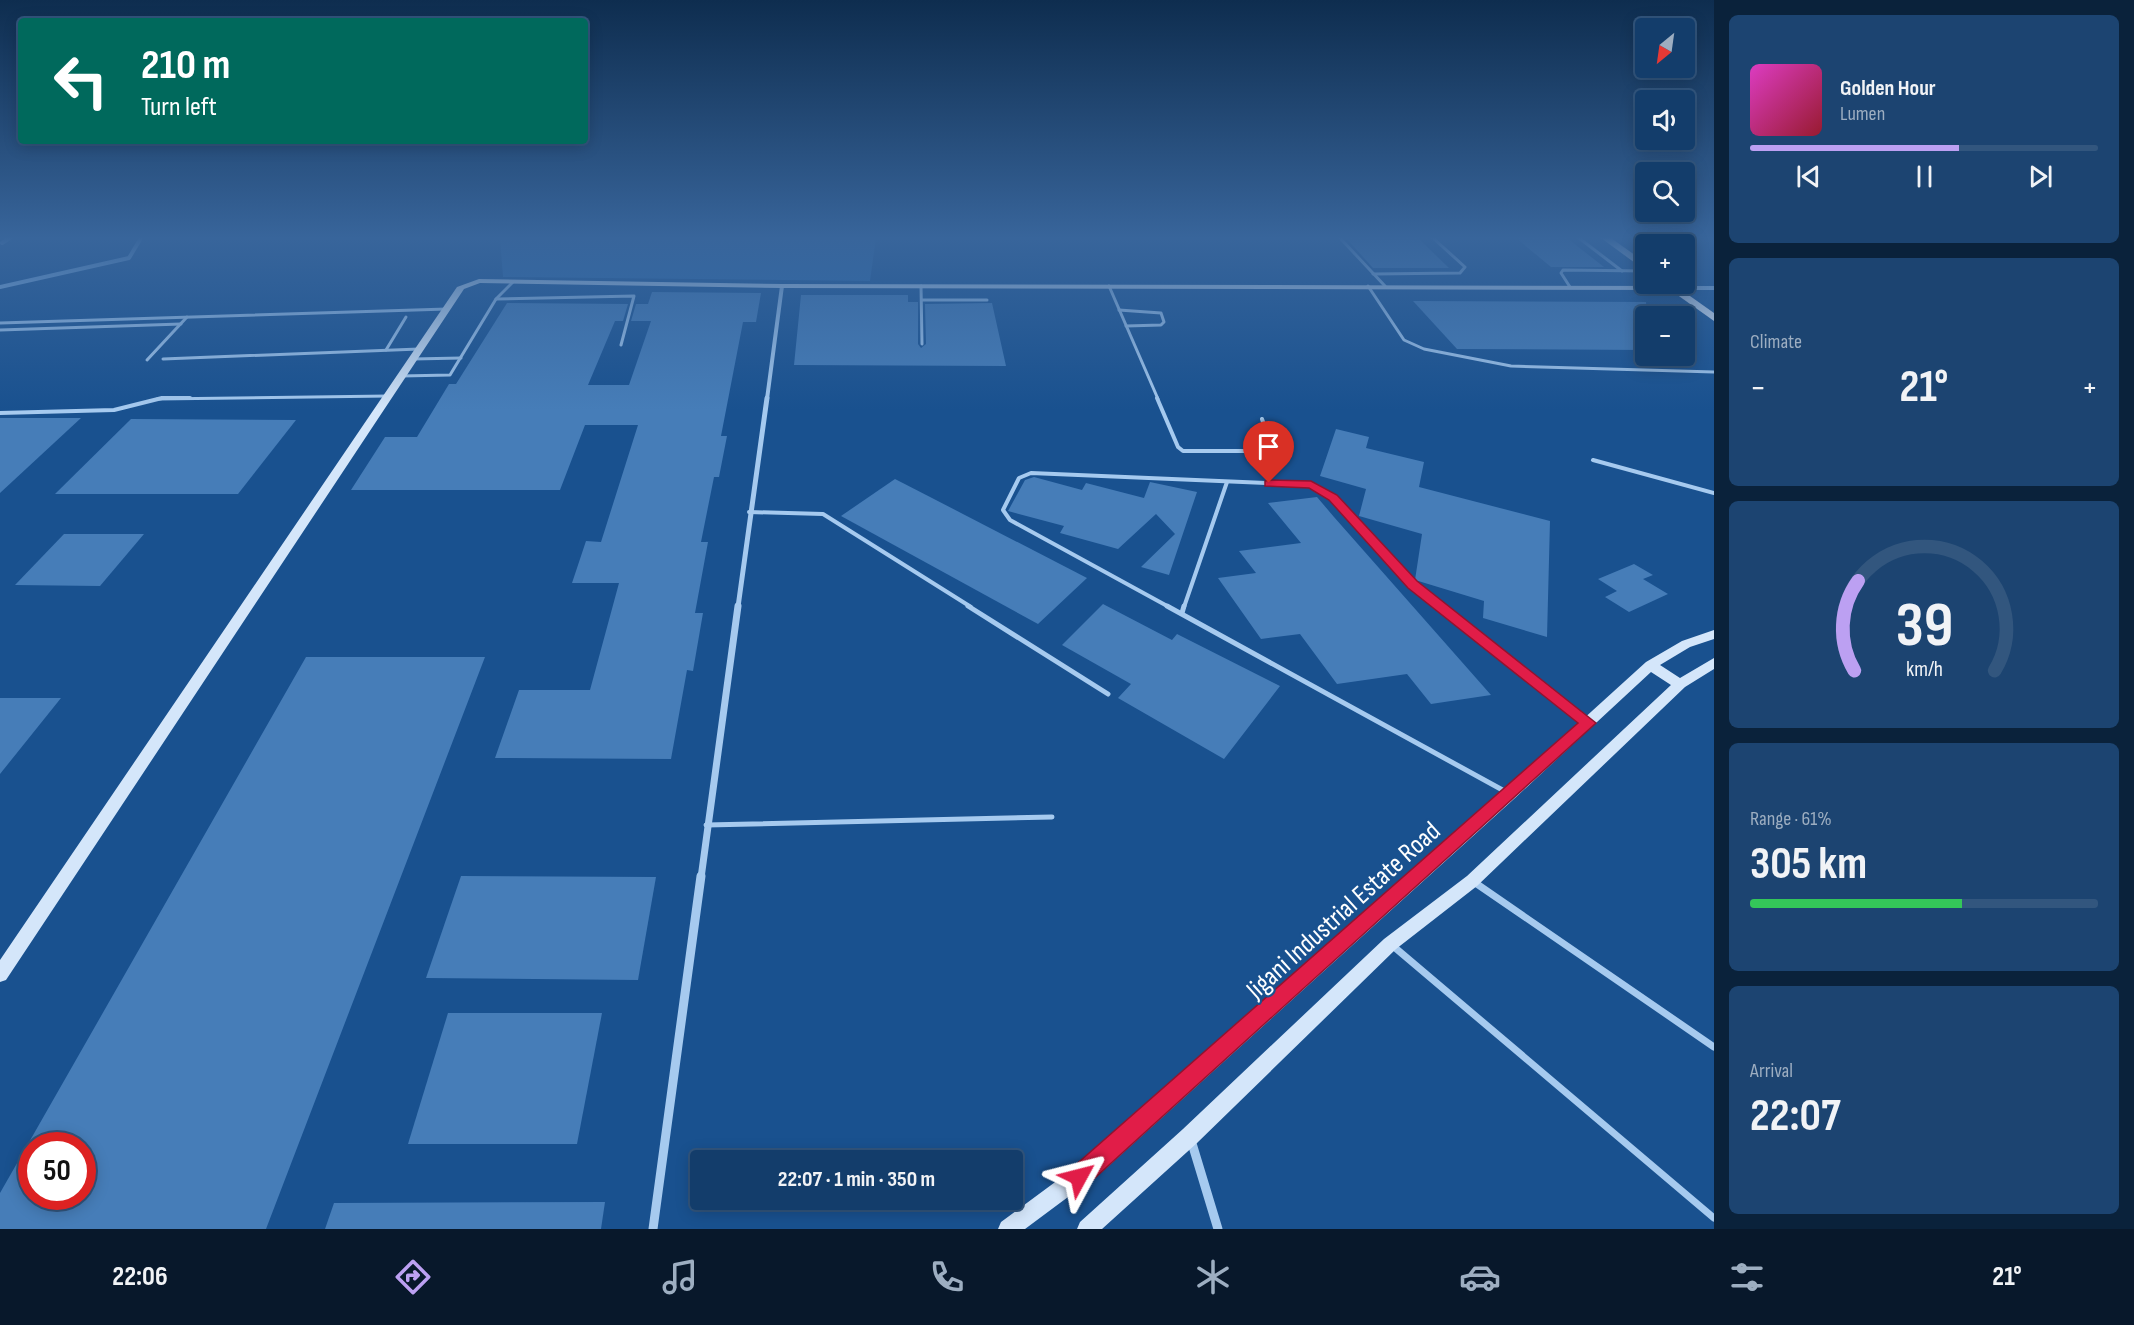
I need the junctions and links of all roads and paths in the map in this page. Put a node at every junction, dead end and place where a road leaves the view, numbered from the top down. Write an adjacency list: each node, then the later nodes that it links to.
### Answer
1 (456, 295): 13 (street)
2 (500, 295): 9 (lane)
3 (781, 295): 44 (street)
4 (922, 295): 10 (lane)
5 (1113, 295): 14 (lane)
6 (1374, 295): 36 (lane)
7 (1688, 295): 18 (main road)
8 (1693, 295): 12 (main road)
9 (496, 299): 29 (lane); 32 (lane)
10 (922, 300): 11 (lane); 28 (lane)
11 (987, 300)
12 (1714, 307)
13 (447, 309): 15 (lane); 30 (street)
14 (1119, 310): 24 (lane); 24 (lane)
15 (188, 317): 17 (lane); 22 (lane)
16 (406, 317): 31 (lane)
17 (146, 318): 19 (lane); 23 (lane)
18 (1714, 318)
19 (84, 320): 20 (lane); 25 (lane)
20 (32, 322): 21 (lane); 26 (lane)
21 (0, 323)
22 (181, 324): 23 (lane); 35 (lane)
23 (139, 325): 25 (lane)
24 (1126, 326): 40 (lane)
25 (77, 327): 26 (lane)
26 (24, 329): 27 (lane)
27 (0, 330)
28 (922, 344)
29 (621, 345)
30 (419, 349): 31 (lane); 34 (street)
31 (386, 350): 33 (lane)
32 (461, 358): 34 (lane); 37 (lane)
33 (163, 359)
34 (413, 359): 37 (street)
35 (147, 360)
36 (1714, 372)
37 (401, 376): 38 (street)
38 (388, 396): 39 (lane); 57 (street)
39 (0, 413)
40 (1262, 419)
41 (1593, 460): 43 (lane)
42 (1227, 482): 45 (lane); 45 (lane); 51 (lane)
43 (1714, 493)
44 (750, 512): 50 (lane); 54 (street)
45 (1182, 613): 52 (lane)
46 (1714, 634): 48 (street, Jigani Industrial Estate Road)
47 (1714, 663): 49 (street)
48 (1650, 665): 49 (street); 51 (street, Jigani Industrial Estate Road)
49 (1680, 684): 55 (street)
50 (1108, 694)
51 (1588, 723): 52 (street, Jigani Industrial Estate Road)
52 (1510, 794): 62 (street, Jigani Industrial Estate Road)
53 (1052, 817): 54 (lane)
54 (706, 825): 61 (street)
55 (1472, 881): 56 (street); 58 (lane)
56 (1390, 945): 59 (street); 60 (lane)
57 (0, 974)
58 (1714, 1047)
59 (1190, 1136): 63 (street); 64 (street)
60 (1714, 1218)
61 (653, 1229)
62 (1008, 1229)
63 (1087, 1229)
64 (1218, 1229)

